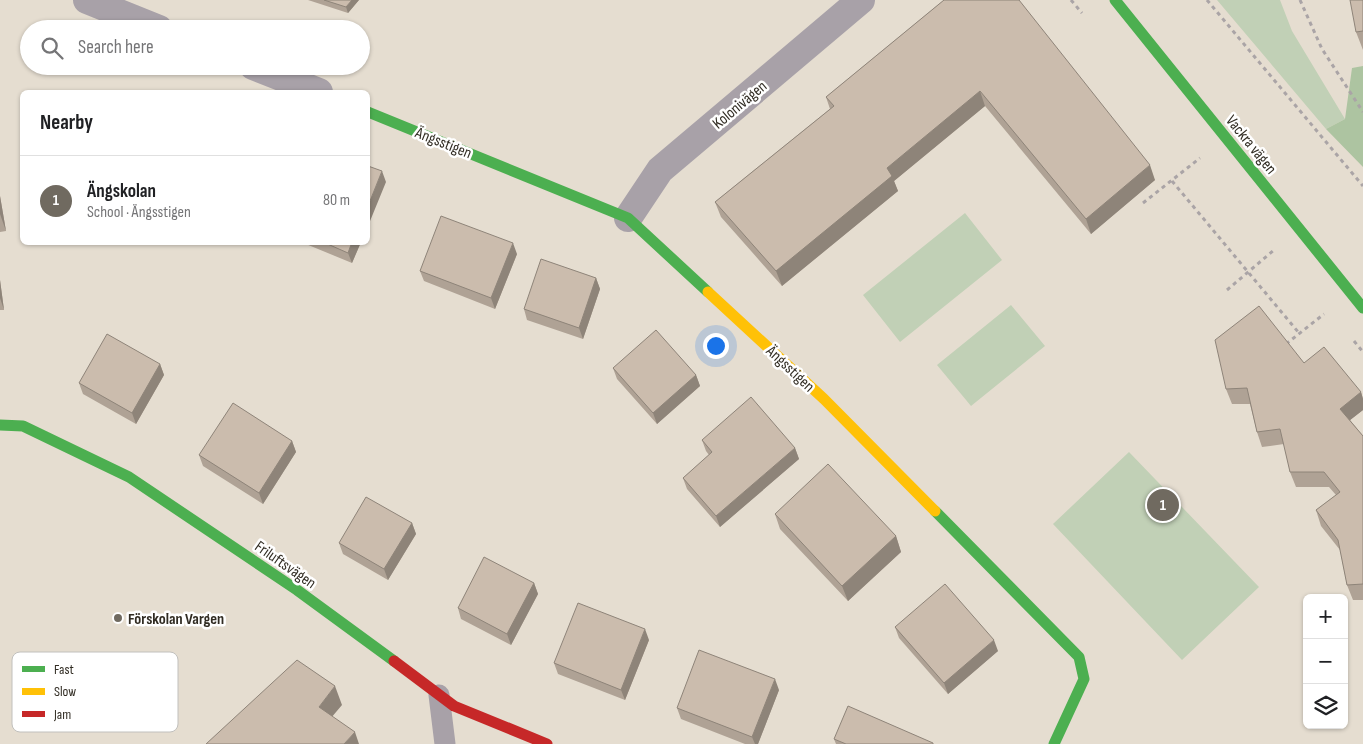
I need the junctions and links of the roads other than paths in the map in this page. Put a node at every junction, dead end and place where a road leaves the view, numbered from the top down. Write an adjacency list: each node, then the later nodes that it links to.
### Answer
1 (88, 0): 4 (street)
2 (861, 0): 8 (street, Kolonivägen)
3 (1116, 0): 9 (street, Vackra vägen)
4 (137, 20)
5 (276, 75): 6 (street)
6 (314, 90)
7 (370, 113): 8 (street, Ängsstigen)
8 (628, 218): 14 (street, Ängsstigen)
9 (1363, 308)
10 (0, 424): 11 (street, Friluftsvägen)
11 (439, 695): 12 (lane); 13 (street, Friluftsvägen)
12 (445, 744)
13 (547, 744)
14 (1054, 744)

